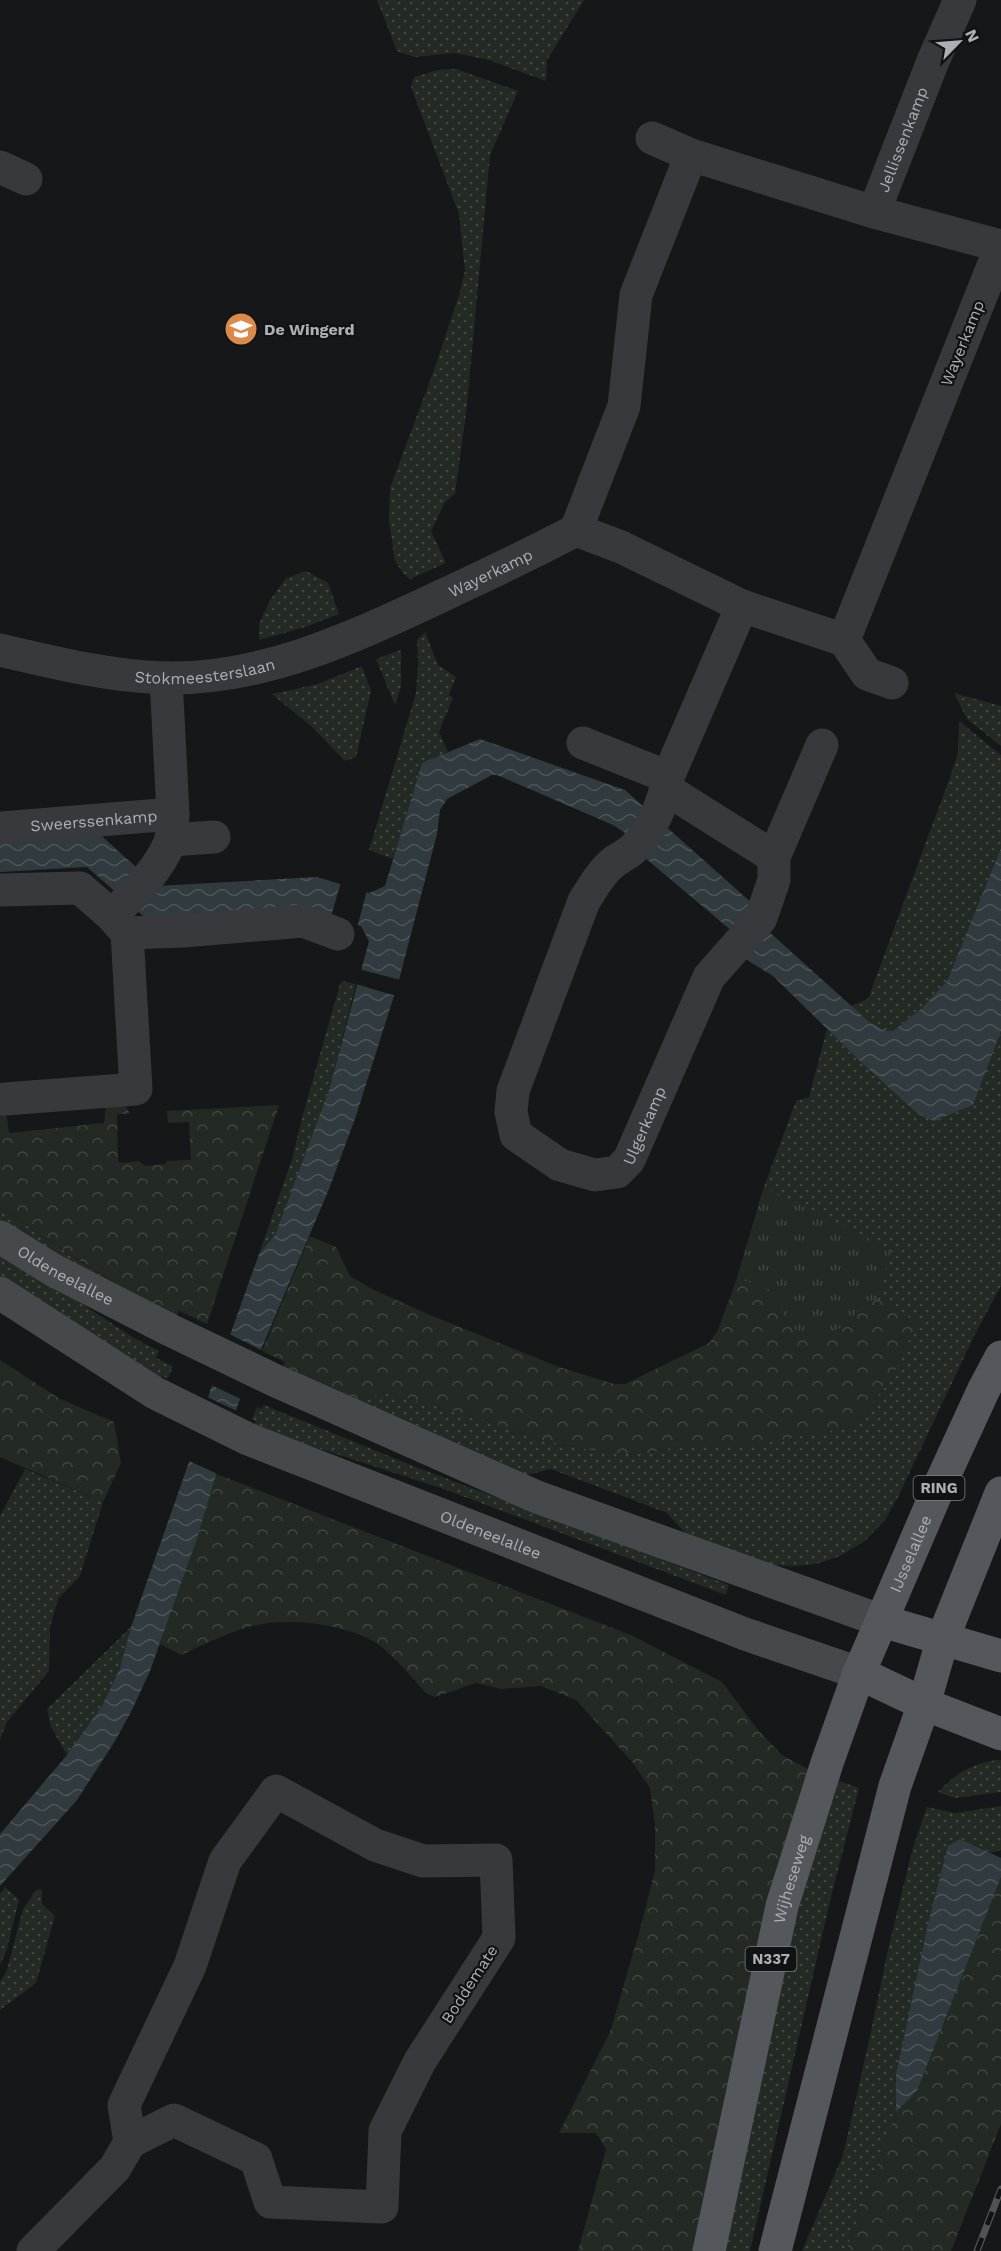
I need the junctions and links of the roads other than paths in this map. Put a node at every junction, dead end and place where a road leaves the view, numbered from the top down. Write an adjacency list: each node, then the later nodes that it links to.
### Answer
1 (960, 0): 4 (street, Jellissenkamp)
2 (652, 138): 3 (street, Wayerkamp)
3 (691, 155): 4 (street, Wayerkamp); 5 (street)
4 (874, 212): 8 (street, Wayerkamp)
5 (576, 530): 6 (street); 7 (street, Wayerkamp)
6 (742, 606): 8 (street); 14 (street, Ulgerkamp)
7 (403, 614): 10 (street, Stokmeesterslaan)
8 (844, 640): 11 (street)
9 (0, 650): 10 (street, Stokmeesterslaan)
10 (166, 678): 15 (street)
11 (892, 683)
12 (583, 743): 14 (street)
13 (822, 745): 18 (street, Ulgerkamp)
14 (664, 794): 18 (street); 18 (street, Ulgerkamp)
15 (172, 827): 16 (street, Sweerssenkamp); 17 (street); 20 (street, Sweerssenkamp)
16 (0, 828)
17 (214, 837)
18 (774, 857)
19 (0, 890): 20 (street)
20 (120, 918): 21 (street); 22 (street)
21 (338, 934)
22 (5, 1099)
23 (0, 1237): 27 (main road, Oldeneelallee)
24 (0, 1293): 30 (main road, Oldeneelallee)
25 (1001, 1357): 27 (main road, IJsselallee / RING)
26 (1001, 1493): 28 (main road)
27 (882, 1621): 28 (main road, Oldeneelallee); 30 (main road, Wijheseweg / RING)
28 (943, 1638): 29 (main road, Oldeneelallee); 31 (main road)
29 (1001, 1656)
30 (859, 1673): 31 (main road, Oldeneelallee); 35 (main road, Wijheseweg / N337)
31 (924, 1704): 32 (main road, Oldeneelallee); 36 (main road)
32 (1001, 1734)
33 (130, 2142): 33 (street, Boddemate); 34 (street)
34 (33, 2251)
35 (709, 2251)
36 (775, 2251)

